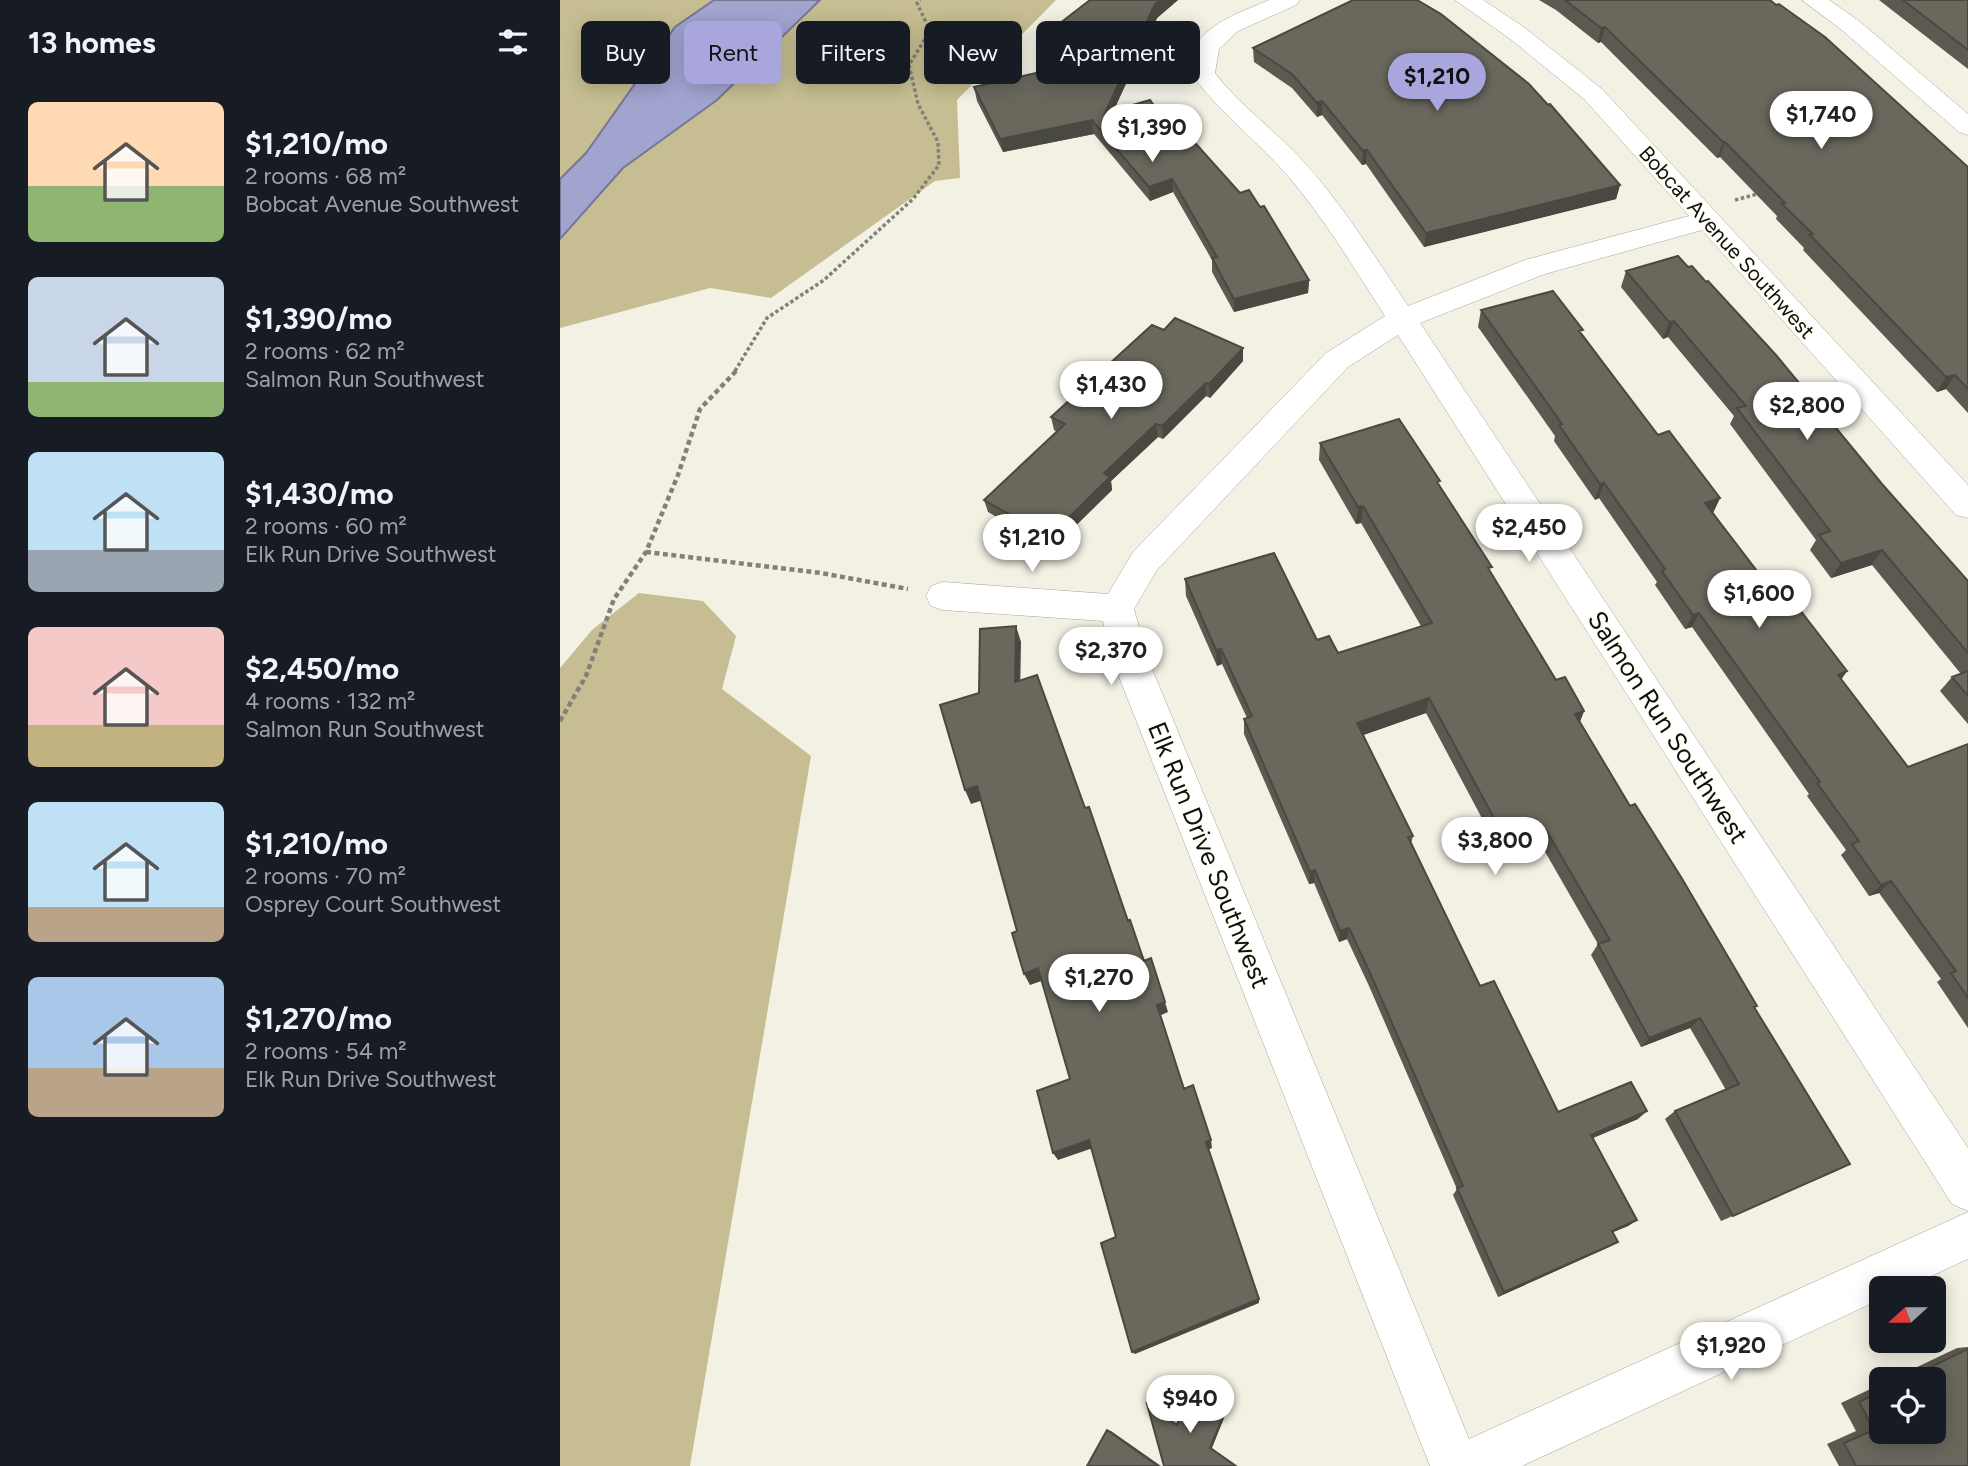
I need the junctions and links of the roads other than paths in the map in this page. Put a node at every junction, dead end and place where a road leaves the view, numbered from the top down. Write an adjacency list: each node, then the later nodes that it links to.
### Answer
1 (1288, 0): 6 (street, Salmon Run Southwest)
2 (1467, 0): 5 (street, Bobcat Avenue Southwest)
3 (1814, 0): 4 (street)
4 (1968, 127)
5 (1703, 215): 6 (street); 7 (street, Bobcat Avenue Southwest)
6 (1402, 319): 9 (street); 10 (street, Salmon Run Southwest)
7 (1968, 506)
8 (943, 596): 9 (street)
9 (1117, 608): 12 (street, Elk Run Drive Southwest)
10 (1968, 1188)
11 (1968, 1235): 13 (street)
12 (1455, 1466)
13 (1466, 1466)

